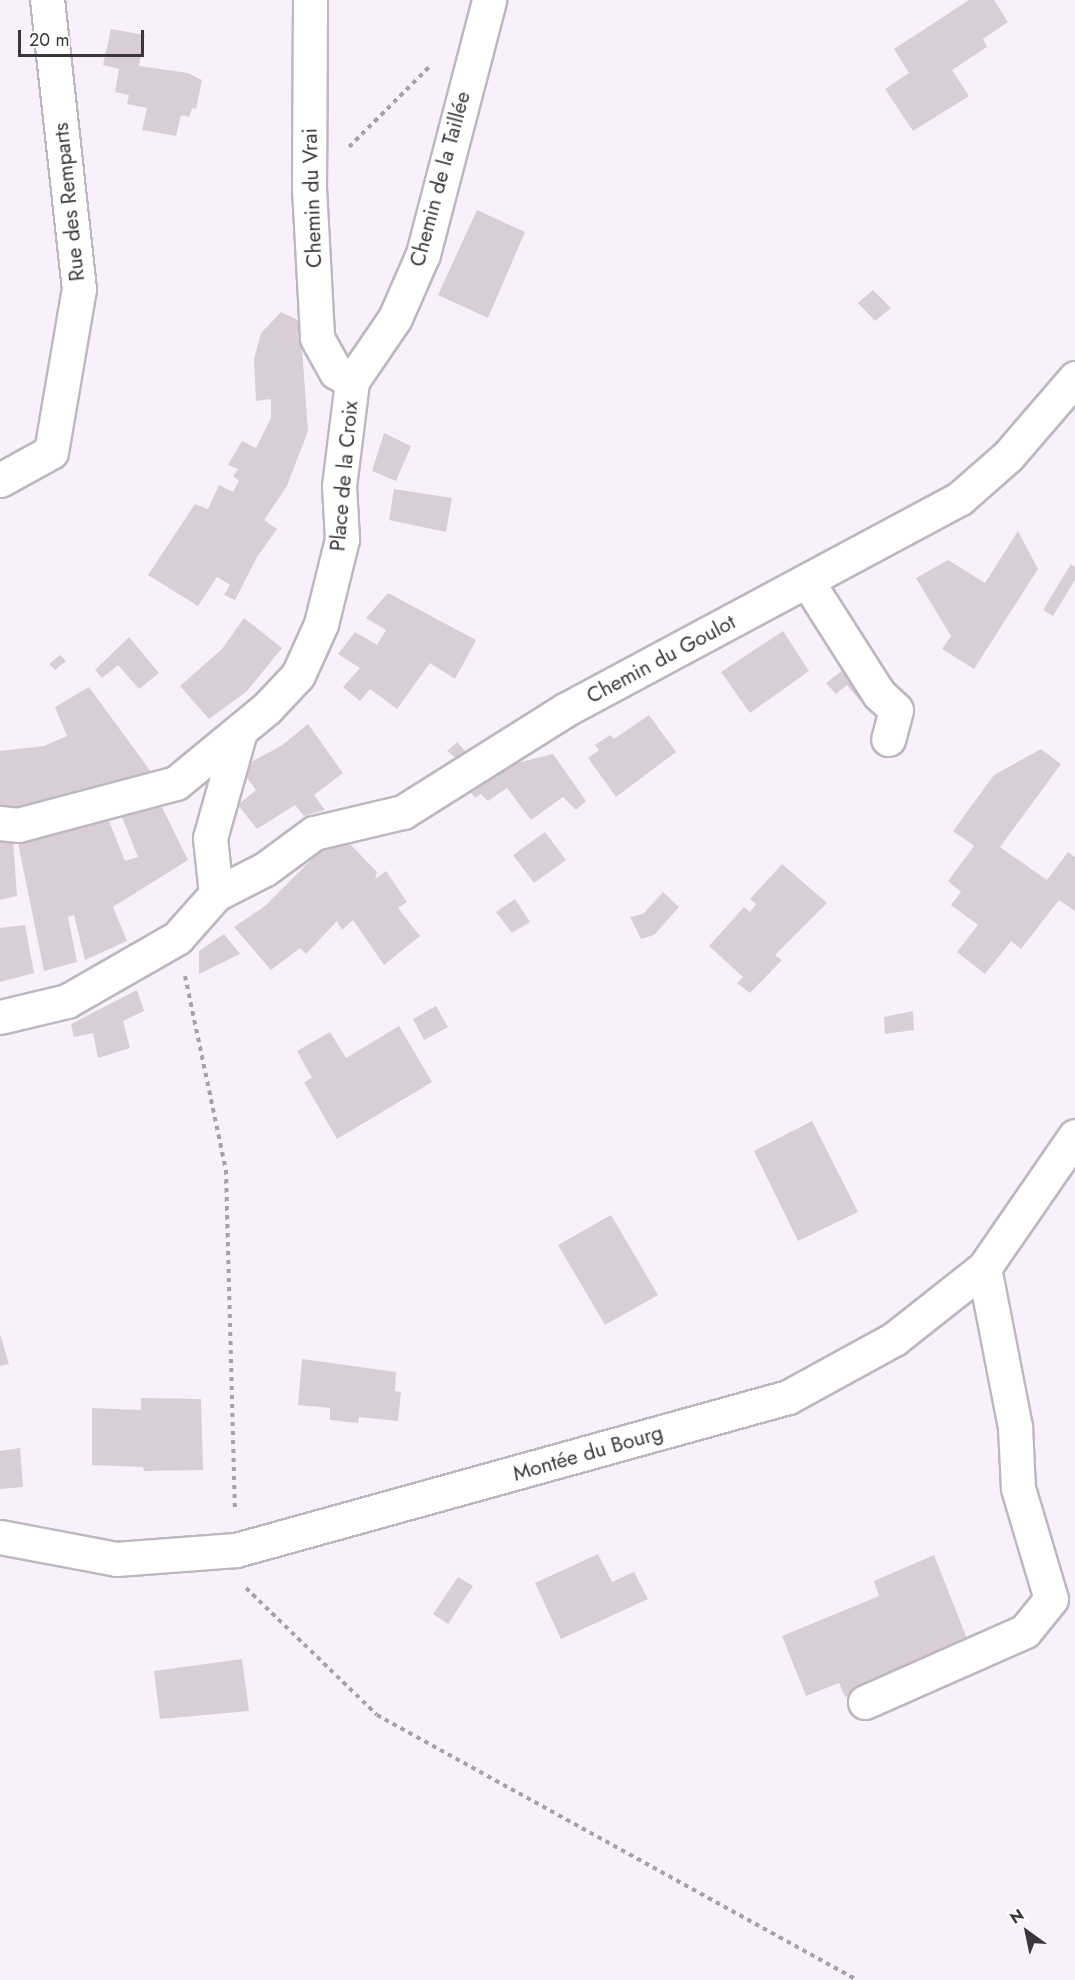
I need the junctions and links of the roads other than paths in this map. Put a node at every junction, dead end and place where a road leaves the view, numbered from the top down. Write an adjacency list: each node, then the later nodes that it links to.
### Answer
1 (47, 0): 6 (street, Rue des Remparts)
2 (310, 0): 5 (street, Chemin du Vrai)
3 (489, 0): 5 (street, Chemin de la Taillée)
4 (1075, 378): 7 (street, Chemin du Goulot)
5 (352, 381): 8 (street, Place de la Croix)
6 (0, 480)
7 (807, 580): 9 (street); 11 (street, Chemin du Goulot)
8 (240, 731): 10 (street, Place de la Croix); 11 (street)
9 (888, 739)
10 (0, 823)
11 (216, 894): 12 (street)
12 (0, 1017)
13 (1075, 1136): 14 (street, Montée du Bourg)
14 (984, 1268): 15 (street, Montée du Bourg); 16 (street)
15 (0, 1537)
16 (865, 1702)

